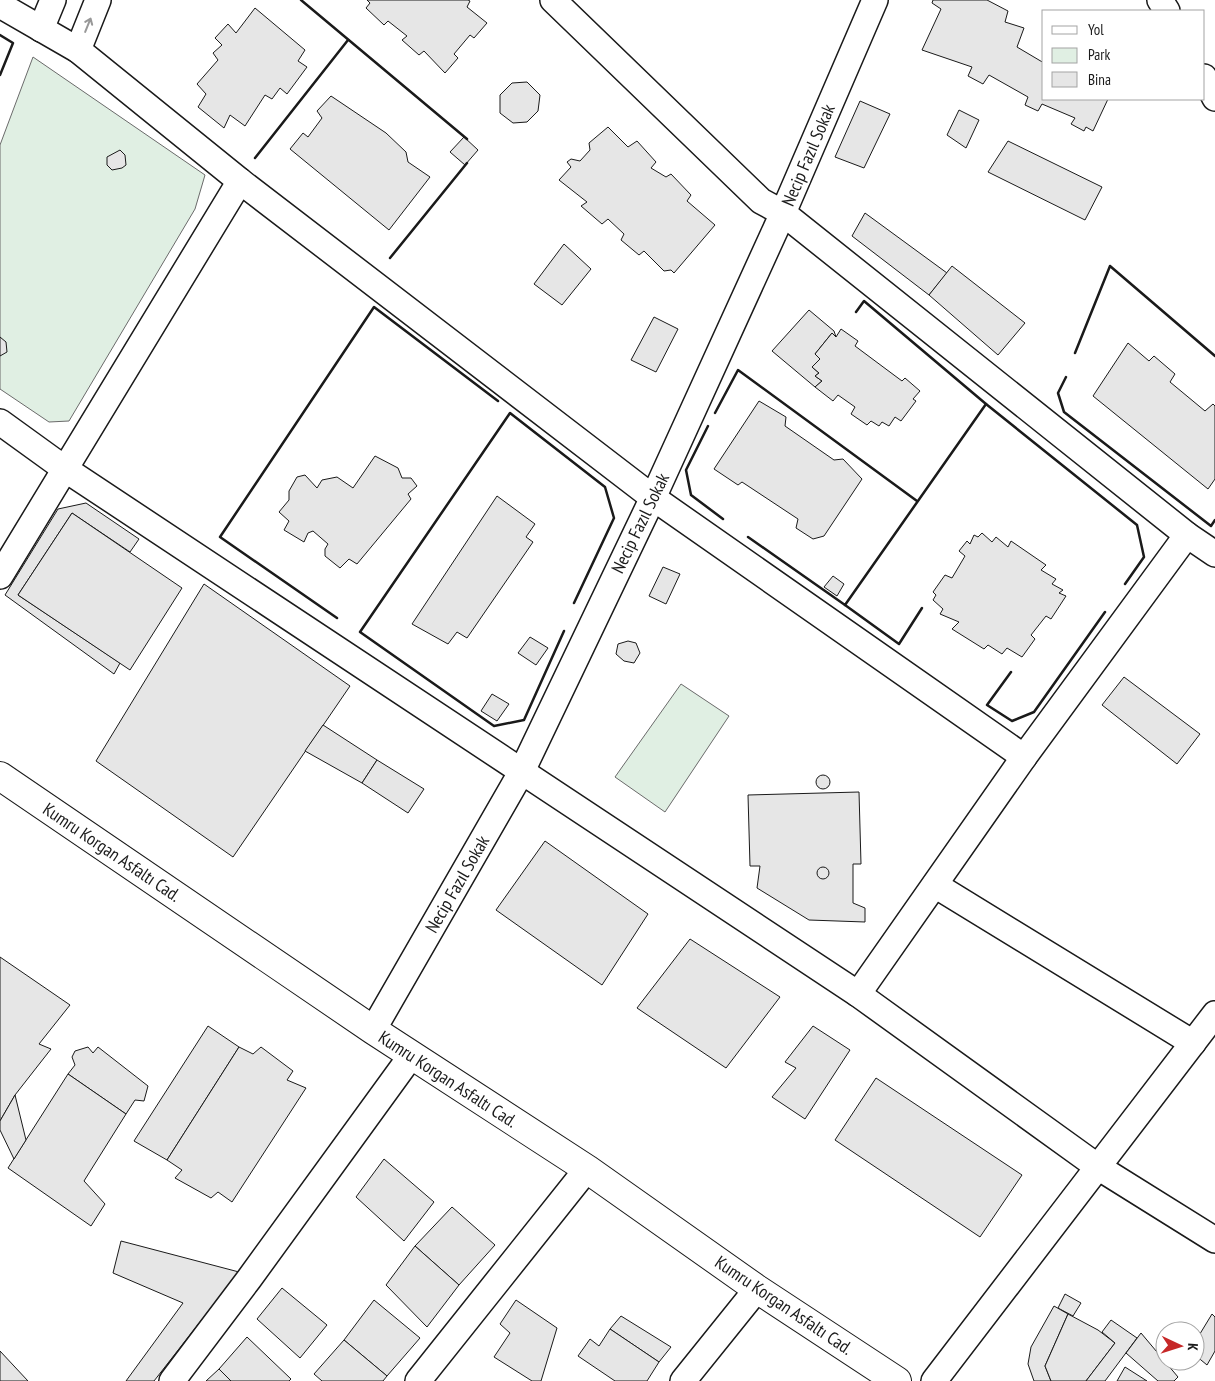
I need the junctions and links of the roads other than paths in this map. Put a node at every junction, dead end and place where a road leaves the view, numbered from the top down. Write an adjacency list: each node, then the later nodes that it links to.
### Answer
1 (53, 0): 6 (street)
2 (98, 0): 7 (street, one-way to 2)
3 (553, 0): 11 (street)
4 (875, 0): 11 (street, Necip Fazıl Sokak)
5 (0, 5): 6 (street)
6 (42, 29): 7 (street)
7 (78, 50): 10 (street)
8 (1205, 79): 9 (street)
9 (1215, 98)
10 (240, 181): 13 (street); 14 (street)
11 (782, 213): 14 (street, Necip Fazıl Sokak); 15 (street)
12 (0, 422): 13 (street)
13 (65, 469): 17 (street); 19 (street)
14 (652, 497): 18 (street); 19 (street, Necip Fazıl Sokak)
15 (1187, 535): 16 (street); 18 (street)
16 (1215, 554)
17 (0, 576)
18 (1024, 757): 21 (street)
19 (522, 771): 22 (street); 24 (street, Necip Fazıl Sokak)
20 (0, 776): 24 (main road, Kumru Korgan Asfaltı Cad.)
21 (935, 885): 22 (street); 25 (street)
22 (858, 994): 27 (street)
23 (1215, 1014): 25 (street)
24 (373, 1030): 26 (main road, Kumru Korgan Asfaltı Cad.)
25 (1193, 1043): 27 (street)
26 (410, 1056): 28 (main road, Kumru Korgan Asfaltı Cad.); 31 (street)
27 (1098, 1166): 29 (street); 35 (street)
28 (587, 1169): 30 (main road, Kumru Korgan Asfaltı Cad.); 32 (street)
29 (1215, 1240)
30 (757, 1289): 33 (street); 34 (main road, Kumru Korgan Asfaltı Cad.)
31 (172, 1381)
32 (418, 1381)
33 (683, 1381)
34 (897, 1381)
35 (934, 1381)

